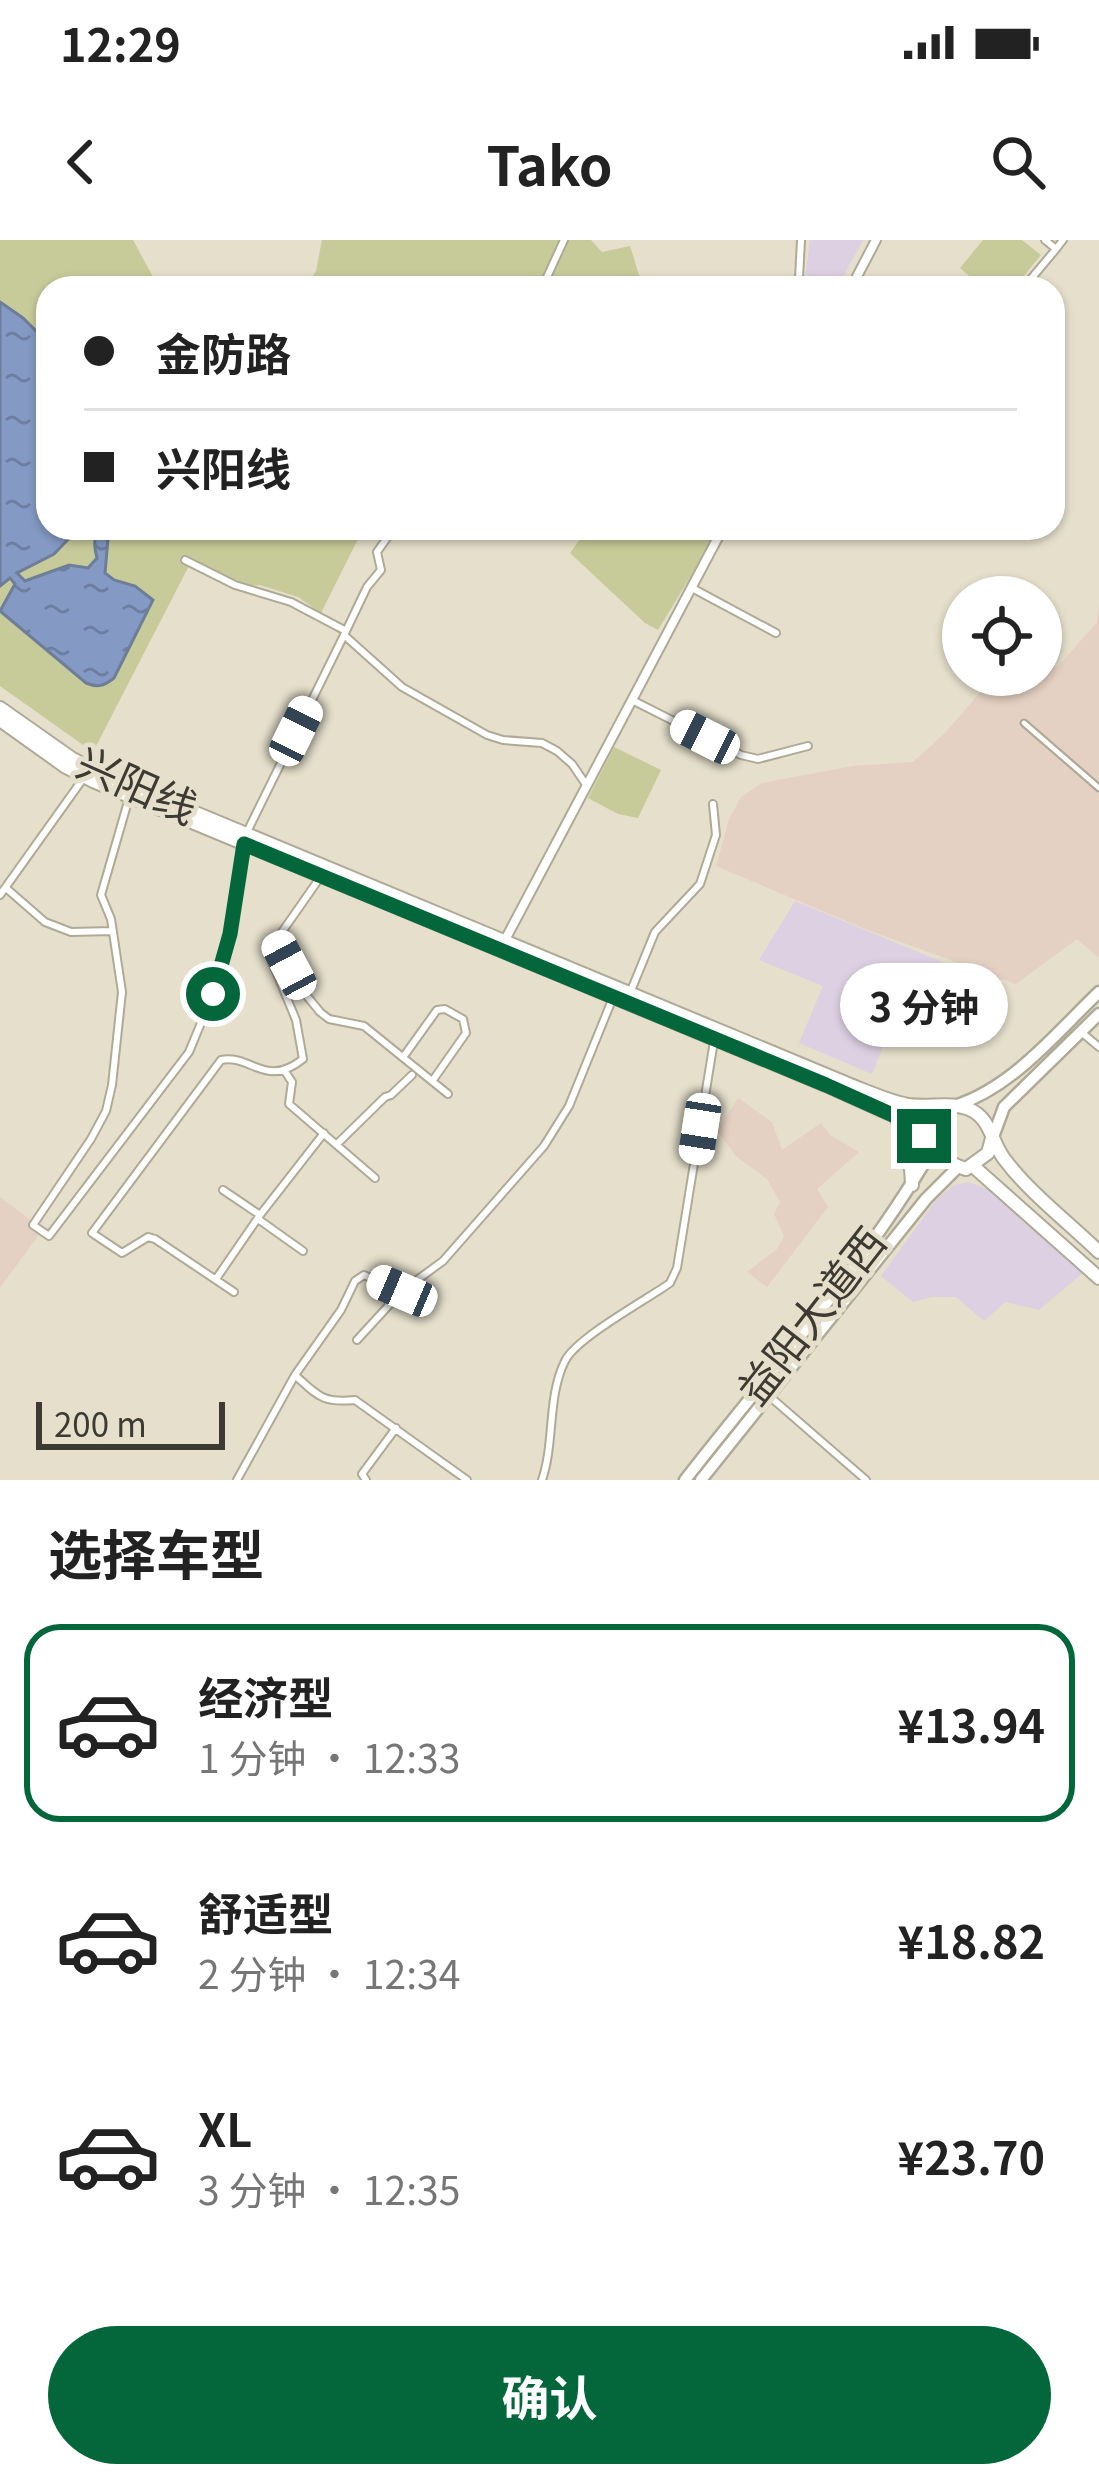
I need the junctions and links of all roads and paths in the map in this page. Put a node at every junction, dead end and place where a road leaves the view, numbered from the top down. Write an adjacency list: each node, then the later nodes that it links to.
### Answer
1 (564, 240): 7 (street)
2 (801, 240): 8 (street)
3 (876, 240): 9 (street)
4 (1045, 240): 6 (street)
5 (1064, 240): 6 (street)
6 (1056, 249): 10 (street)
7 (548, 276)
8 (800, 276)
9 (857, 276)
10 (1033, 276)
11 (386, 540): 15 (street)
12 (717, 540): 14 (street)
13 (185, 560): 15 (street)
14 (692, 588): 16 (street); 17 (street)
15 (345, 633): 23 (street); 27 (street)
16 (776, 633)
17 (632, 700): 21 (street); 23 (street)
18 (0, 708): 22 (highway, 兴阳线)
19 (0, 720): 22 (highway, 兴阳线)
20 (1024, 723): 24 (street)
21 (808, 746)
22 (87, 772): 25 (highway, 兴阳线); 29 (street)
23 (586, 786): 32 (street)
24 (1099, 788)
25 (131, 791): 27 (highway, 兴阳线); 30 (street)
26 (713, 804): 33 (street)
27 (245, 839): 28 (highway, 兴阳线); 30 (street); 32 (highway, 兴阳线)
28 (321, 876): 31 (street); 32 (highway, 兴阳线)
29 (3, 892): 30 (street)
30 (112, 931)
31 (276, 940): 40 (street); 42 (street)
32 (502, 945): 33 (highway, 兴阳线); 35 (highway, 兴阳线)
33 (630, 992): 38 (highway, 兴阳线)
34 (1099, 992): 41 (main road)
35 (613, 997): 38 (highway, 兴阳线); 67 (street)
36 (1099, 1014): 37 (main road)
37 (1081, 1031): 39 (street); 43 (main road)
38 (715, 1033): 47 (highway, 兴阳线); 48 (highway, 兴阳线); 76 (street)
39 (1099, 1047)
40 (404, 1057): 45 (street); 45 (street)
41 (1026, 1060): 43 (main road); 47 (main road)
42 (284, 1070): 49 (street); 66 (street)
43 (1038, 1072): 50 (main road)
44 (412, 1075): 51 (street)
45 (433, 1081): 46 (street)
46 (448, 1094)
47 (952, 1107): 50 (highway); 52 (highway)
48 (895, 1116): 52 (highway, 兴阳线); 56 (highway)
49 (324, 1133): 51 (street); 58 (street)
50 (992, 1137): 53 (highway); 59 (highway)
51 (337, 1144): 55 (street)
52 (932, 1144): 54 (highway); 56 (main road, 益阳大道西)
53 (973, 1166): 54 (highway); 61 (highway)
54 (958, 1167): 71 (main road, 益阳大道西)
55 (375, 1178)
56 (912, 1185): 77 (main road, 益阳大道西)
57 (224, 1190): 58 (street)
58 (259, 1217): 63 (street); 66 (street)
59 (1067, 1221): 60 (highway); 61 (highway)
60 (1081, 1234): 62 (highway); 64 (highway)
61 (1052, 1236): 62 (highway)
62 (1067, 1249): 65 (highway)
63 (303, 1251)
64 (1099, 1252)
65 (1099, 1278)
66 (216, 1280): 68 (street)
67 (402, 1291): 69 (street); 70 (street)
68 (234, 1292)
69 (357, 1340)
70 (295, 1376): 72 (street); 73 (street)
71 (768, 1395): 78 (main road, 益阳大道西); 79 (street)
72 (396, 1428): 74 (street); 75 (street)
73 (237, 1480)
74 (366, 1480)
75 (467, 1480)
76 (542, 1480)
77 (685, 1480)
78 (700, 1480)
79 (866, 1480)

